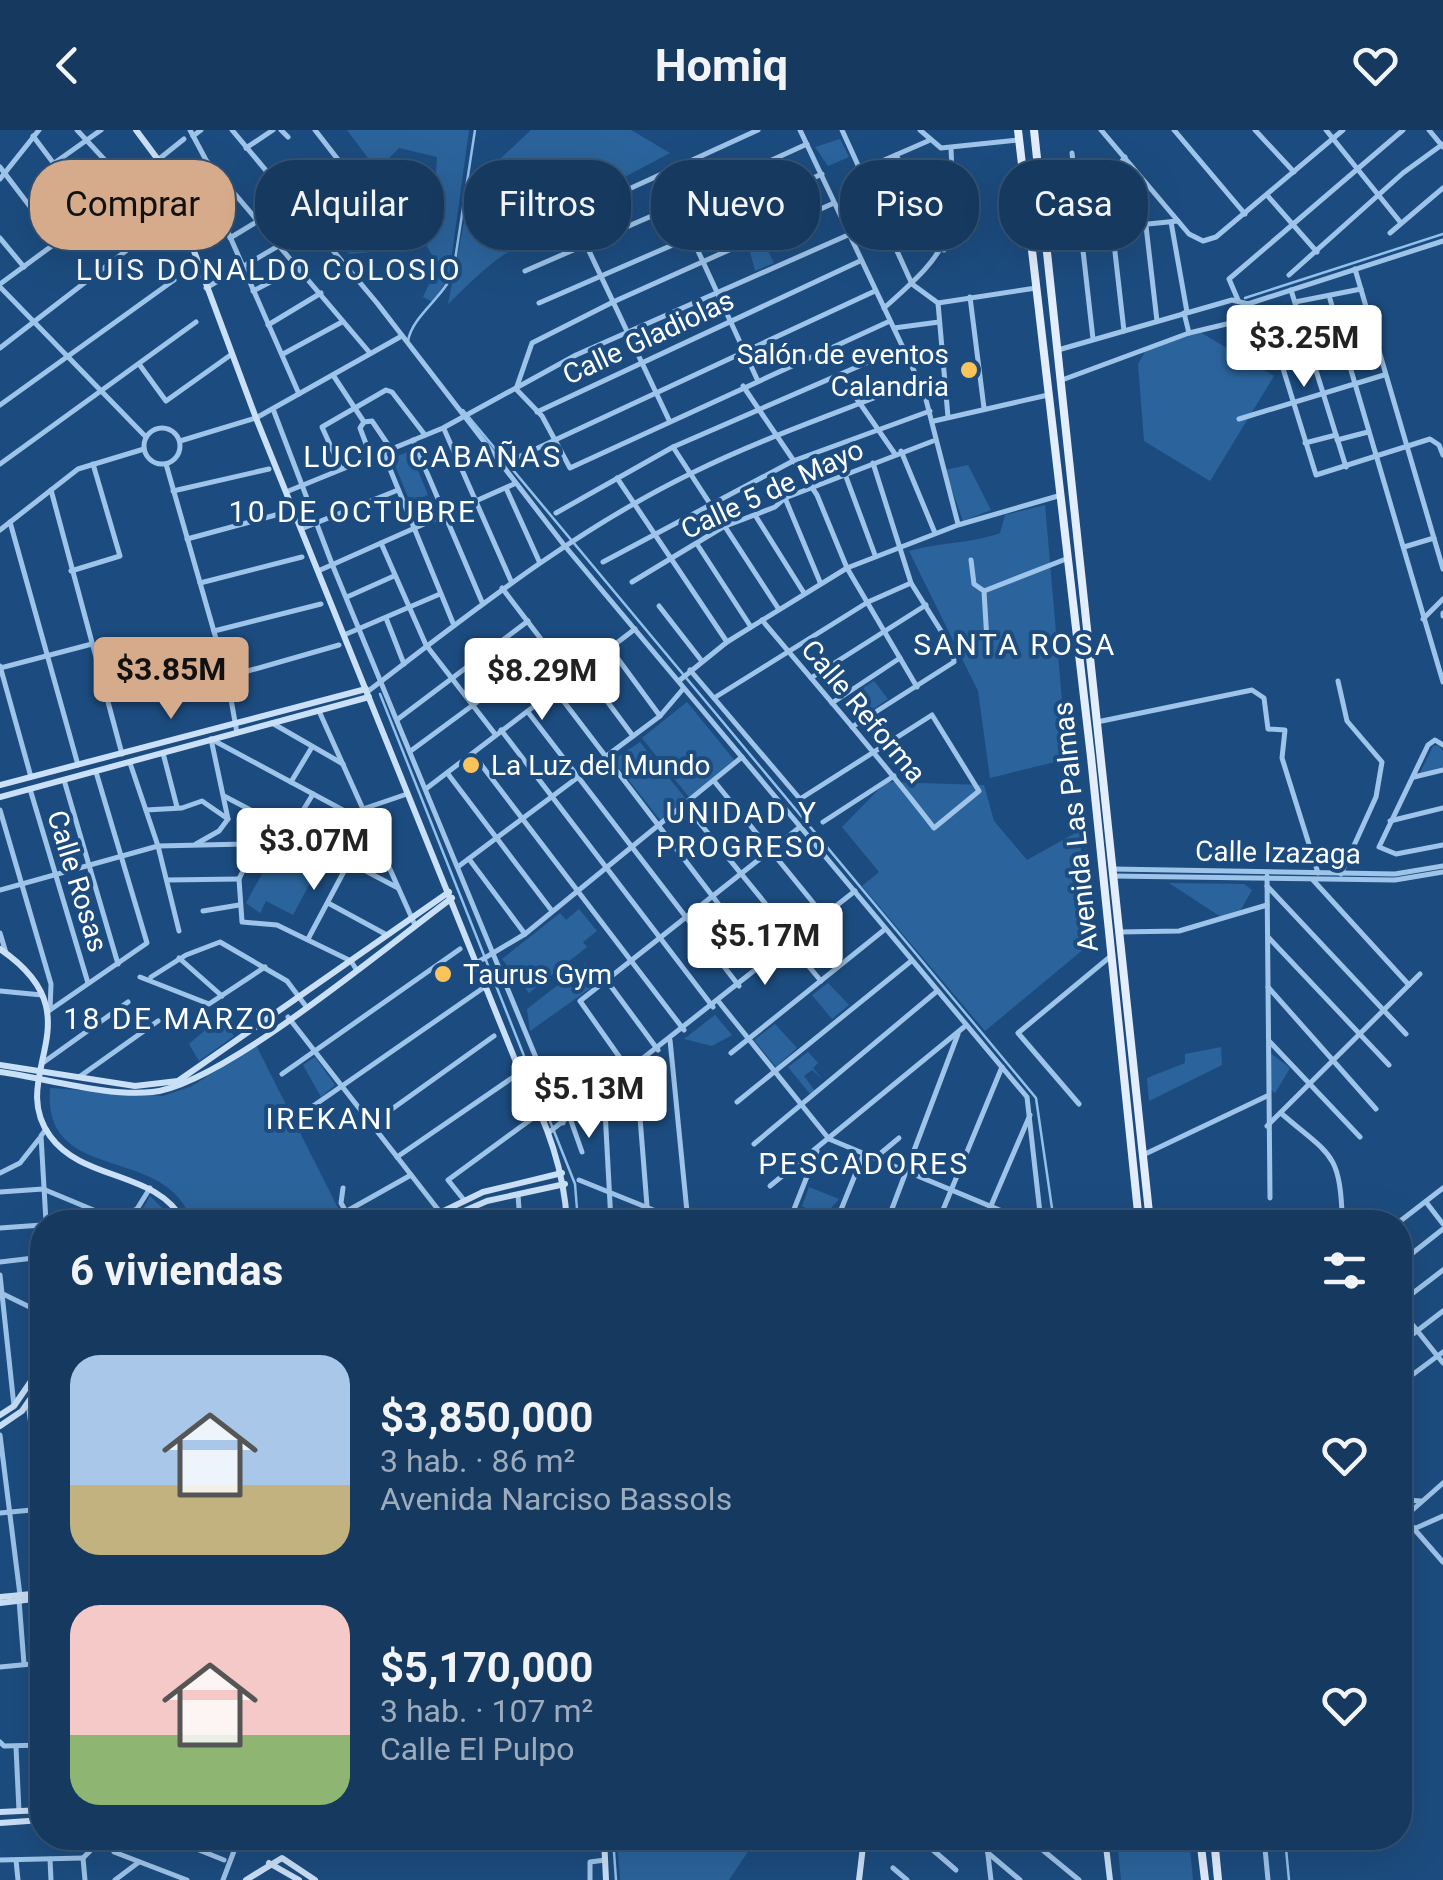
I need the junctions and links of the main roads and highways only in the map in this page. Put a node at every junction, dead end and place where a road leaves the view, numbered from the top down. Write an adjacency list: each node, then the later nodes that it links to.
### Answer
1 (1034, 130): 4 (main road, Avenida Las Palmas)
2 (1019, 135): 3 (main road, Avenida Las Palmas)
3 (1138, 1210)
4 (1149, 1210)
5 (1201, 1850): 7 (main road)
6 (1215, 1850): 8 (main road)
7 (1205, 1880)
8 (1218, 1880)

